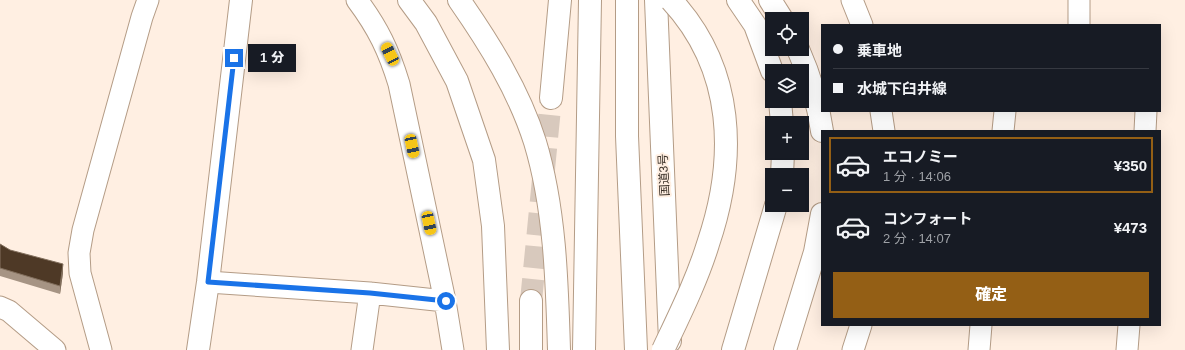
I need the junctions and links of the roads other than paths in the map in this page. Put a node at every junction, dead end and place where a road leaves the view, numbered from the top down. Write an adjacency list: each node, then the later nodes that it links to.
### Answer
1 (148, 0): 40 (street)
2 (241, 0): 30 (main road)
3 (357, 0): 32 (street)
4 (409, 0): 44 (main road)
5 (458, 0): 46 (main road)
6 (560, 0): 20 (main road)
7 (590, 0): 47 (main road)
8 (627, 0): 48 (main road)
9 (656, 0): 50 (main road, 国道3号)
10 (671, 0): 49 (main road, bridge)
11 (738, 0): 19 (main road)
12 (770, 0): 15 (main road)
13 (852, 0): 16 (street)
14 (1079, 0): 17 (street)
15 (778, 12)
16 (862, 24)
17 (1079, 24)
18 (801, 56): 24 (main road)
19 (771, 64)
20 (551, 98)
21 (881, 112): 25 (street)
22 (1005, 112): 26 (street)
23 (1146, 112): 27 (street)
24 (822, 130)
25 (884, 130)
26 (1002, 130)
27 (1145, 130)
28 (774, 212): 51 (main road)
29 (821, 219): 52 (main road)
30 (208, 282): 31 (street); 41 (main road)
31 (370, 293): 32 (street); 42 (street)
32 (446, 301): 43 (street)
33 (531, 302): 45 (main road)
34 (0, 307): 39 (street)
35 (861, 326): 38 (street)
36 (982, 326): 53 (street)
37 (1129, 326): 54 (street)
38 (856, 349)
39 (55, 350)
40 (101, 350)
41 (198, 350)
42 (362, 350)
43 (453, 350)
44 (498, 350)
45 (531, 350)
46 (559, 350)
47 (584, 350)
48 (636, 350)
49 (663, 350)
50 (670, 350)
51 (733, 350)
52 (785, 350)
53 (979, 350)
54 (1127, 350)

